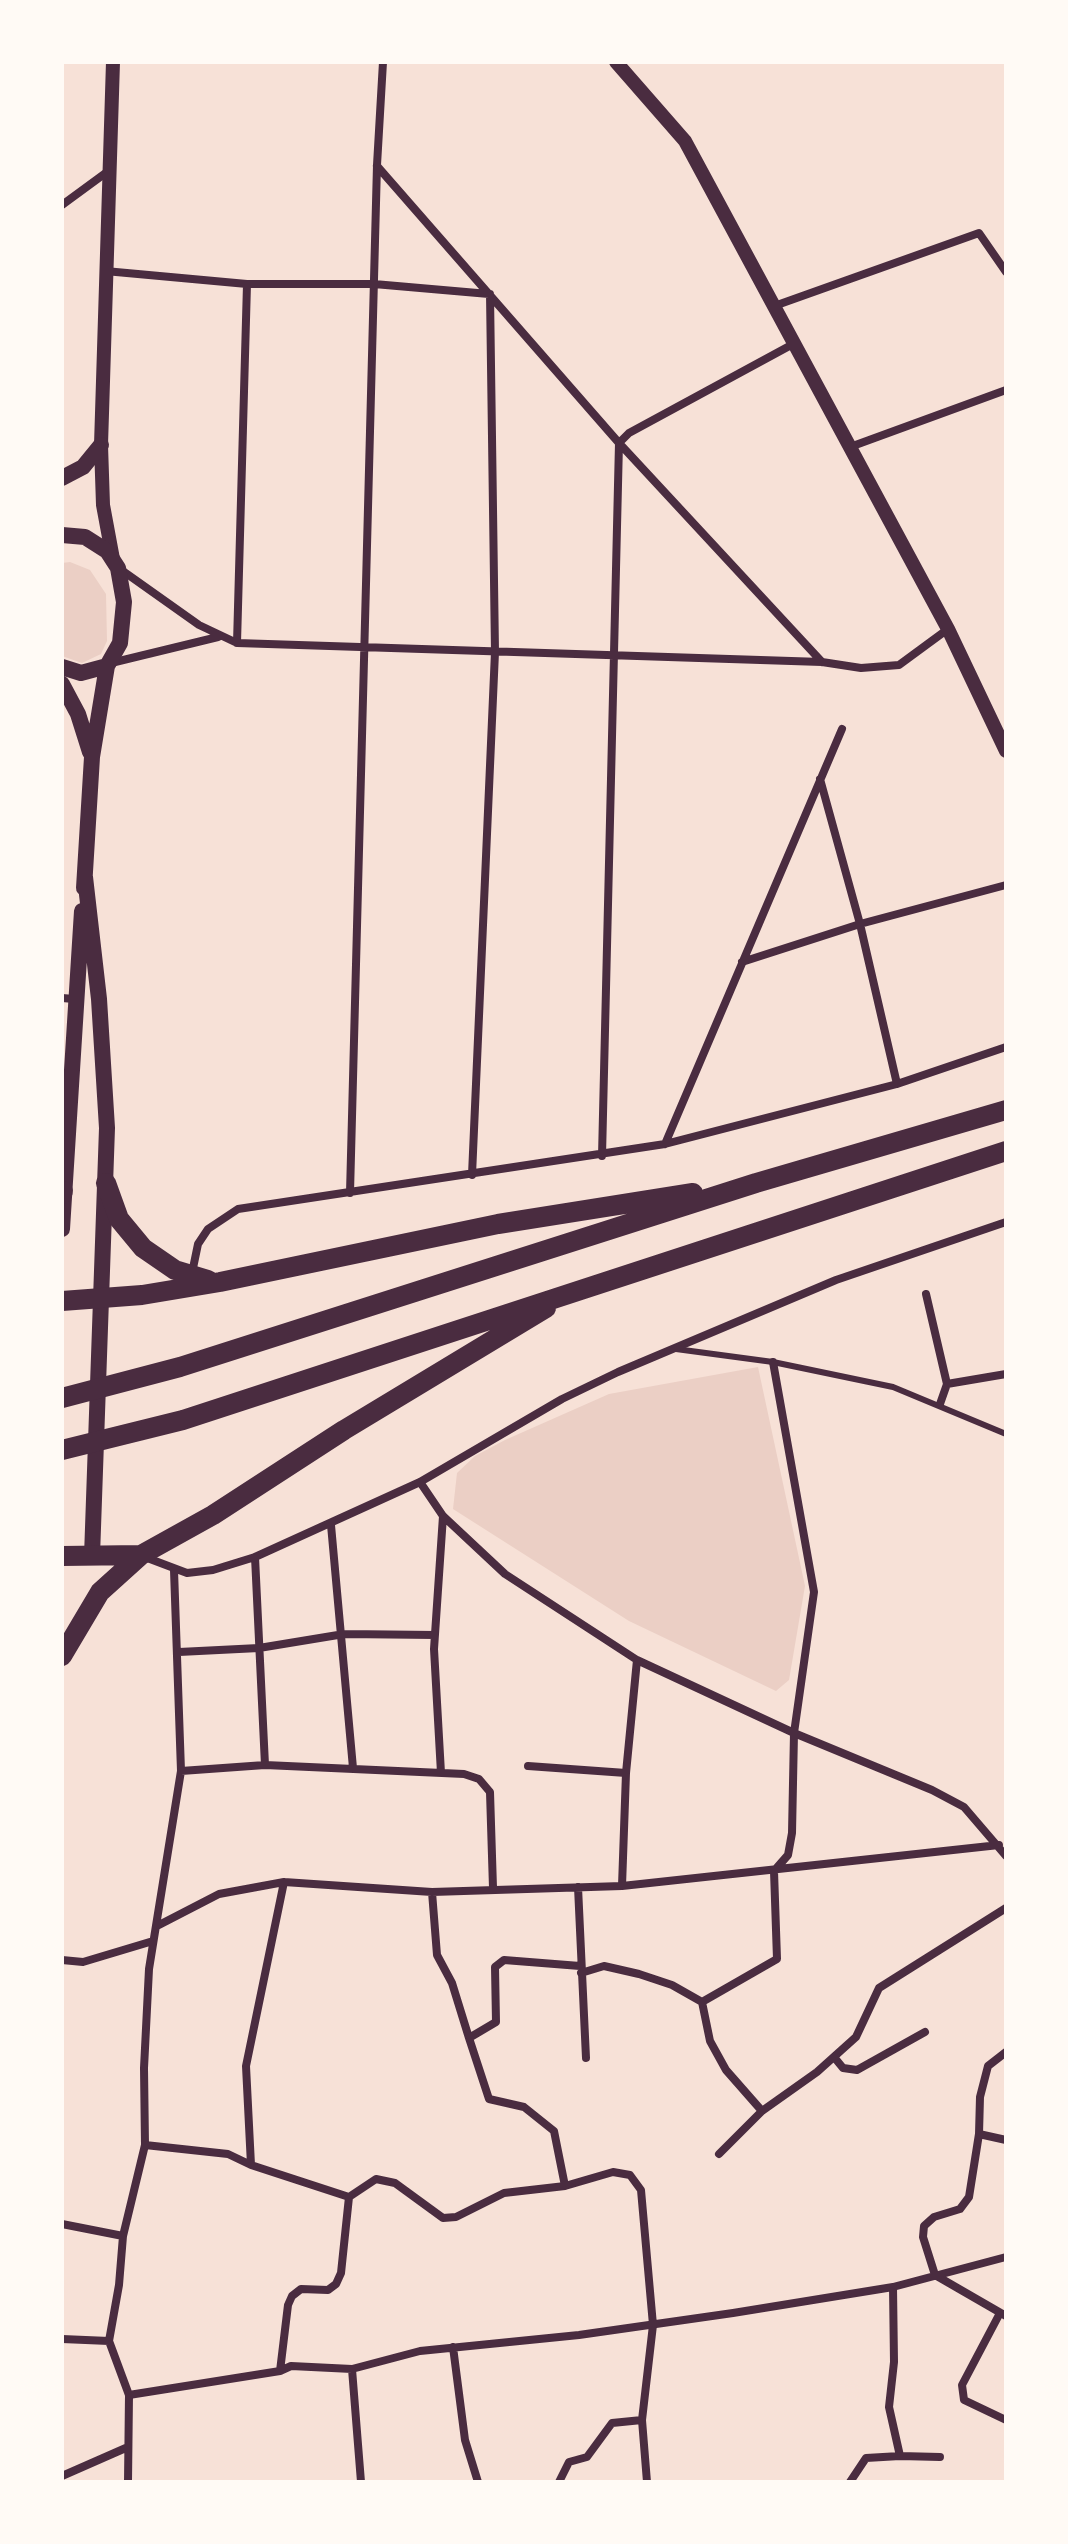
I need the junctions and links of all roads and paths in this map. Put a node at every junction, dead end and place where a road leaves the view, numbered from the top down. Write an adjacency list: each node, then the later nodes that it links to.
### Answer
1 (113, 62): 5 (street)
2 (383, 62): 4 (street)
3 (616, 62): 12 (street)
4 (377, 165): 10 (street); 11 (street)
5 (107, 172): 6 (street); 7 (street)
6 (62, 205)
7 (105, 271): 9 (street); 16 (street)
8 (1006, 272): 12 (street)
9 (247, 284): 10 (street); 23 (street)
10 (374, 284): 11 (street); 24 (street)
11 (490, 294): 15 (street); 25 (street)
12 (777, 305): 13 (street)
13 (795, 343): 15 (street); 17 (street)
14 (1006, 390): 17 (street)
15 (619, 443): 26 (street); 27 (street)
16 (101, 445): 18 (main road); 20 (street)
17 (850, 447): 21 (street)
18 (62, 478)
19 (62, 535): 20 (main road)
20 (116, 564): 22 (street); 28 (main road)
21 (948, 629): 27 (street); 32 (street)
22 (219, 637): 23 (street); 28 (street)
23 (237, 643): 24 (street)
24 (364, 649): 25 (street); 50 (street)
25 (495, 652): 26 (street); 46 (street)
26 (613, 656): 27 (street); 45 (street)
27 (822, 662)
28 (108, 665): 29 (main road); 33 (main road)
29 (62, 667)
30 (62, 684): 33 (main road)
31 (842, 729): 34 (street)
32 (1006, 751)
33 (92, 757): 35 (main road)
34 (820, 779): 37 (street); 38 (street)
35 (85, 877): 39 (main road); 48 (main road)
36 (1006, 885): 37 (street)
37 (860, 924): 38 (street); 41 (street)
38 (742, 962): 43 (street)
39 (68, 999): 47 (main road)
40 (1006, 1047): 41 (street)
41 (897, 1084): 43 (street)
42 (1006, 1110): 49 (main road)
43 (665, 1144): 45 (street)
44 (1006, 1151): 55 (main road)
45 (602, 1156): 46 (street)
46 (472, 1175): 50 (street)
47 (63, 1182): 52 (main road)
48 (106, 1183): 53 (main road); 57 (main road)
49 (756, 1183): 54 (main road); 63 (main road)
50 (350, 1193): 53 (street)
51 (1006, 1222): 59 (street)
52 (62, 1229)
53 (192, 1277): 54 (main road)
54 (220, 1282): 57 (main road)
55 (569, 1292): 66 (main road); 70 (main road)
56 (926, 1294): 62 (street)
57 (98, 1298): 58 (main road); 72 (main road)
58 (62, 1301)
59 (676, 1349): 60 (lane); 67 (street)
60 (773, 1362): 64 (lane); 81 (street)
61 (1006, 1374): 62 (street)
62 (947, 1384): 64 (street)
63 (62, 1398)
64 (940, 1404): 65 (lane)
65 (1006, 1434)
66 (62, 1450)
67 (420, 1482): 68 (street); 69 (street)
68 (443, 1516): 76 (street); 80 (street)
69 (331, 1525): 73 (street); 75 (street)
70 (141, 1555): 72 (main road); 74 (street); 79 (main road)
71 (62, 1556): 72 (main road)
72 (92, 1556)
73 (255, 1557): 74 (street); 77 (street)
74 (174, 1570): 78 (street)
75 (344, 1634): 76 (street); 77 (street); 84 (street)
76 (435, 1635): 86 (street)
77 (259, 1648): 78 (street); 82 (street)
78 (179, 1652): 85 (street)
79 (62, 1656)
80 (637, 1660): 81 (street); 87 (street)
81 (794, 1733): 88 (street); 90 (street)
82 (265, 1765): 84 (street); 85 (street)
83 (528, 1766): 87 (street)
84 (353, 1768): 86 (street)
85 (181, 1771): 97 (street)
86 (441, 1773): 94 (street)
87 (626, 1773): 92 (street)
88 (999, 1845): 89 (street); 90 (street)
89 (1006, 1856)
90 (774, 1871): 92 (street); 101 (street)
91 (284, 1882): 95 (street); 97 (street); 112 (street)
92 (622, 1886): 93 (street)
93 (578, 1887): 94 (street); 100 (street)
94 (493, 1888): 95 (street)
95 (432, 1892): 103 (street)
96 (1006, 1908): 105 (street)
97 (157, 1926): 98 (street)
98 (153, 1941): 99 (street); 110 (street)
99 (62, 1960)
100 (580, 1970): 101 (street); 103 (street); 106 (street)
101 (702, 2002): 107 (street)
102 (925, 2032): 105 (street)
103 (469, 2038): 113 (street)
104 (1006, 2052): 108 (street)
105 (834, 2057): 107 (street)
106 (586, 2058)
107 (762, 2111): 111 (street)
108 (979, 2134): 109 (street); 118 (street)
109 (1006, 2140)
110 (145, 2145): 112 (street); 116 (street)
111 (719, 2154)
112 (251, 2165): 114 (street)
113 (565, 2186): 114 (street); 121 (street)
114 (349, 2197): 126 (street)
115 (62, 2224): 116 (street)
116 (123, 2236): 123 (street)
117 (1006, 2257): 118 (street)
118 (935, 2275): 119 (street); 120 (street)
119 (893, 2287): 121 (street); 131 (street)
120 (1003, 2314): 129 (street)
121 (653, 2325): 124 (street); 128 (street)
122 (62, 2339): 123 (street)
123 (109, 2341): 127 (street)
124 (453, 2347): 125 (street); 136 (street)
125 (352, 2369): 126 (street); 135 (street)
126 (280, 2371): 127 (street)
127 (129, 2395): 130 (street)
128 (642, 2420): 137 (street); 138 (street)
129 (1006, 2420)
130 (128, 2447): 133 (street); 134 (street)
131 (900, 2456): 132 (street); 139 (street)
132 (940, 2457)
133 (62, 2476)
134 (128, 2482)
135 (361, 2482)
136 (478, 2482)
137 (559, 2482)
138 (647, 2482)
139 (850, 2482)

